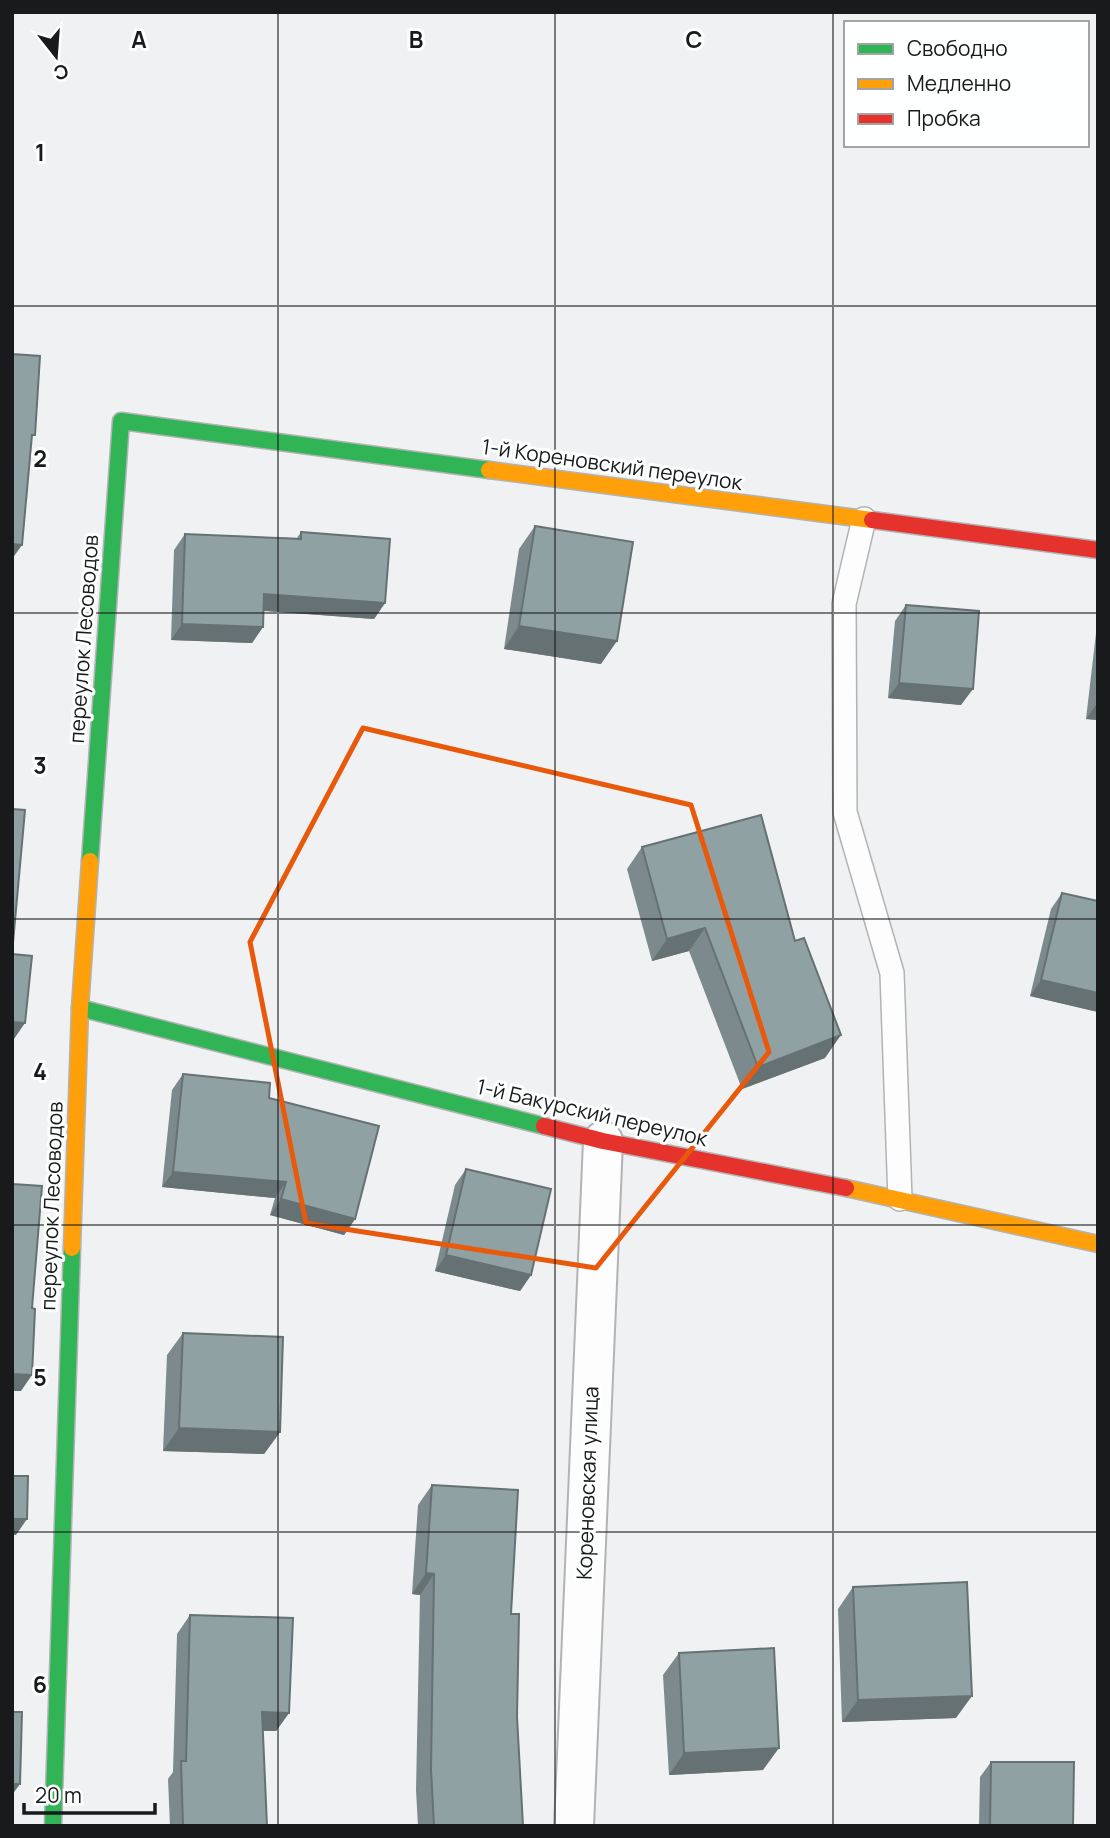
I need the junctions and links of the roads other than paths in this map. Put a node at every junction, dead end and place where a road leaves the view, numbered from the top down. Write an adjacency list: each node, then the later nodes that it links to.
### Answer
1 (121, 421): 2 (street, 1-й Кореновский переулок); 4 (street, переулок Лесоводов)
2 (864, 519): 3 (street, 1-й Кореновский переулок); 6 (lane)
3 (1098, 550)
4 (80, 1008): 5 (street, 1-й Бакурский переулок); 8 (street, переулок Лесоводов)
5 (603, 1141): 6 (street, 1-й Бакурский переулок); 9 (street, Кореновская улица)
6 (900, 1199): 7 (street, 1-й Бакурский переулок)
7 (1098, 1244)
8 (53, 1826)
9 (573, 1826)

